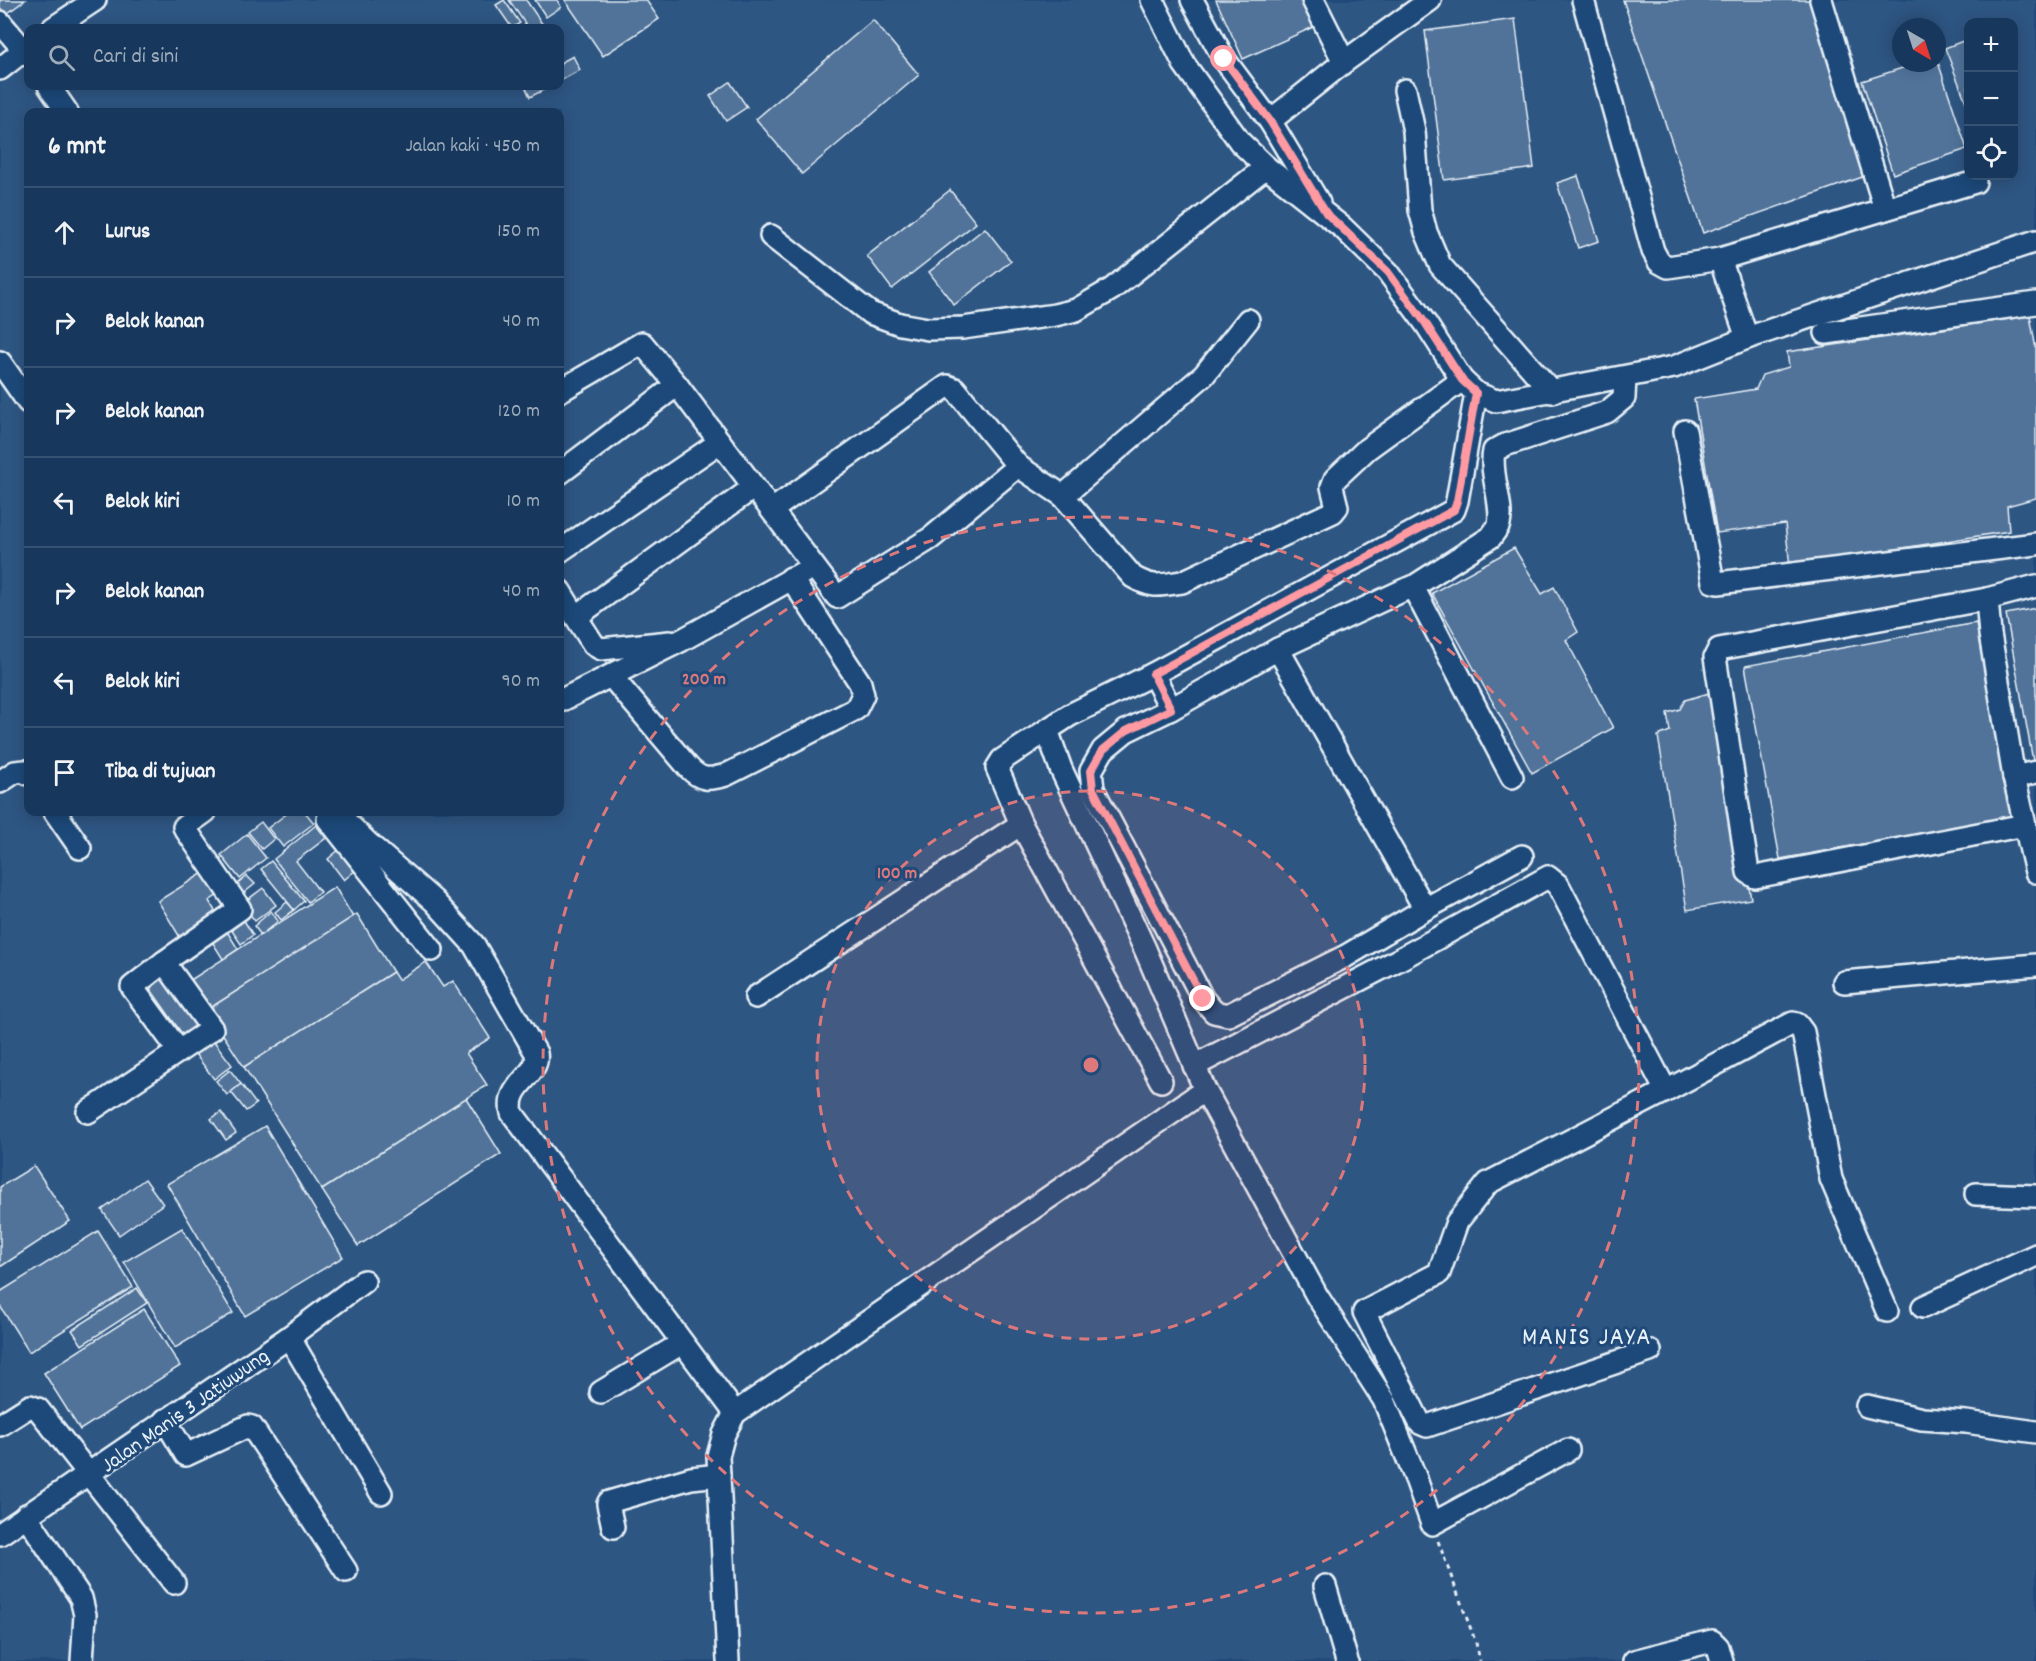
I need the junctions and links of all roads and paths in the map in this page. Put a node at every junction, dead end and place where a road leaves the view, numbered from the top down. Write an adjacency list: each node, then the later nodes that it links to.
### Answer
1 (95, 0): 9 (street)
2 (1152, 0): 18 (street)
3 (1192, 0): 17 (street)
4 (1313, 0): 12 (street)
5 (1430, 0): 12 (street)
6 (1583, 0): 24 (street)
7 (1821, 0): 20 (street)
8 (0, 22): 10 (street)
9 (58, 24)
10 (24, 48)
11 (24, 53): 13 (street)
12 (1344, 62): 17 (street)
13 (0, 69)
14 (52, 90): 16 (street)
15 (1405, 90): 34 (street)
16 (65, 108)
17 (1270, 121): 21 (street)
18 (1266, 167): 21 (street); 22 (street)
19 (1975, 182): 20 (street)
20 (1885, 209): 24 (street)
21 (1326, 213): 32 (street)
22 (771, 236)
23 (2036, 241): 28 (street)
24 (1720, 259): 28 (street)
25 (2036, 303): 27 (street)
26 (1248, 320): 41 (street)
27 (1826, 333)
28 (1747, 338): 30 (street)
29 (0, 362): 35 (street)
30 (1625, 377): 34 (street); 48 (street)
31 (677, 385): 33 (street); 37 (street); 39 (street)
32 (1469, 387): 34 (street); 41 (street); 54 (street)
33 (564, 389)
34 (1552, 392)
35 (24, 396)
36 (1685, 431): 43 (street)
37 (720, 442): 40 (street); 44 (street)
38 (1018, 466): 41 (street); 42 (street); 45 (street)
39 (564, 470)
40 (754, 487): 42 (street); 51 (street)
41 (1063, 496)
42 (772, 510): 45 (street)
43 (2036, 544)
44 (564, 548)
45 (813, 568): 46 (street)
46 (791, 578): 52 (street); 55 (street)
47 (2036, 586): 50 (street)
48 (1413, 587): 53 (street); 61 (street)
49 (564, 598): 51 (street)
50 (1987, 599): 62 (street); 69 (street)
51 (576, 617): 52 (street)
52 (682, 640): 55 (street)
53 (1278, 649): 57 (street); 73 (street)
54 (1153, 674): 57 (street); 58 (street)
55 (610, 676): 56 (street)
56 (564, 699)
57 (1171, 709): 73 (street)
58 (1047, 730): 68 (street); 80 (street)
59 (24, 771): 63 (street)
60 (2036, 772): 62 (street)
61 (1512, 777)
62 (2014, 777): 69 (street)
63 (0, 782)
64 (58, 816): 70 (street)
65 (199, 816): 75 (street)
66 (325, 816): 74 (street)
67 (340, 816): 94 (street)
68 (1022, 824): 78 (street); 81 (street)
69 (2025, 825): 72 (street)
70 (80, 848)
71 (1522, 856): 73 (street)
72 (2036, 872)
73 (1425, 909)
74 (432, 950)
75 (164, 962): 79 (street); 79 (street)
76 (2036, 965): 77 (street)
77 (1844, 982)
78 (756, 997)
79 (179, 1051): 84 (street)
80 (1194, 1066): 82 (street); 83 (street)
81 (1161, 1080)
82 (1205, 1090): 92 (street); 100 (street)
83 (1666, 1091): 90 (street); 91 (street)
84 (88, 1112)
85 (1976, 1194): 86 (street)
86 (2036, 1196)
87 (2036, 1255): 89 (street)
88 (364, 1281): 93 (street, Jalan Manis 3 Jatiuwung)
89 (1923, 1307)
90 (1887, 1311)
91 (1364, 1312): 92 (street); 96 (street)
92 (1336, 1326): 98 (street)
93 (289, 1337): 101 (street, Jalan Manis 3 Jatiuwung); 107 (street)
94 (682, 1342): 97 (street); 100 (street)
95 (1650, 1351): 96 (street)
96 (1403, 1386): 98 (street)
97 (601, 1392)
98 (1384, 1400): 109 (street)
99 (1867, 1406): 103 (street)
100 (735, 1413): 106 (street)
101 (165, 1420): 105 (street, Jalan Manis 3 Jatiuwung); 112 (street)
102 (0, 1425): 105 (street)
103 (2036, 1432)
104 (1568, 1450): 109 (street)
105 (90, 1474): 108 (street, Jalan Manis 3 Jatiuwung); 113 (street)
106 (719, 1475): 110 (street); 116 (street)
107 (381, 1493)
108 (27, 1515): 111 (street, Jalan Manis 3 Jatiuwung); 115 (street)
109 (1432, 1524): 118 (path)
110 (613, 1527)
111 (0, 1533)
112 (346, 1571)
113 (174, 1583)
114 (1325, 1586): 117 (street)
115 (82, 1661)
116 (728, 1661)
117 (1347, 1661)
118 (1480, 1661)
119 (1634, 1661): 120 (street)
120 (1722, 1661)

